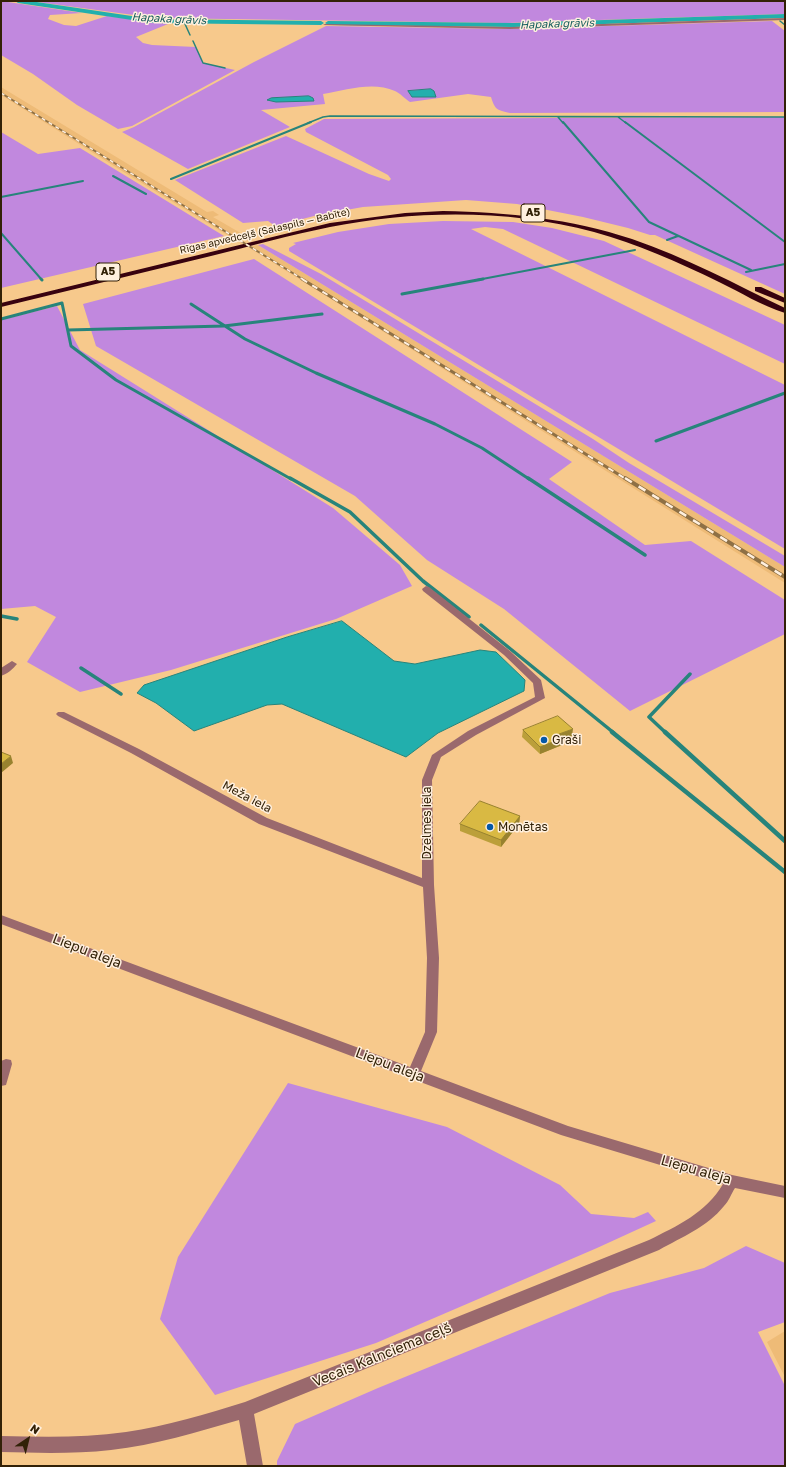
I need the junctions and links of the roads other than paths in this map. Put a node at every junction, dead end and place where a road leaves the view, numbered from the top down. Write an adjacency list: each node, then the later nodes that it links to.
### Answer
1 (785, 19): 2 (street)
2 (325, 25)
3 (735, 278): 5 (highway, Rīgas apvedceļš (Salaspils — Babīte) / A5)
4 (749, 285): 6 (highway)
5 (1, 298)
6 (785, 301)
7 (1, 305): 8 (highway, Rīgas apvedceļš (Salaspils — Babīte) / A5)
8 (785, 311)
9 (426, 589): 13 (street, Dzelmes iela)
10 (12, 664): 11 (street)
11 (1, 673)
12 (61, 714): 13 (street, Meža iela)
13 (428, 885): 16 (street, Dzelmes iela)
14 (1, 919): 16 (street, Liepu aleja)
15 (6, 1064): 17 (street)
16 (413, 1074): 18 (street, Liepu aleja)
17 (1, 1081)
18 (732, 1181): 19 (street, Liepu aleja); 20 (street, Vecais Kalnciema ceļš)
19 (785, 1192)
20 (246, 1410): 21 (street, Vecais Kalnciema ceļš); 22 (street)
21 (1, 1444)
22 (255, 1466)

